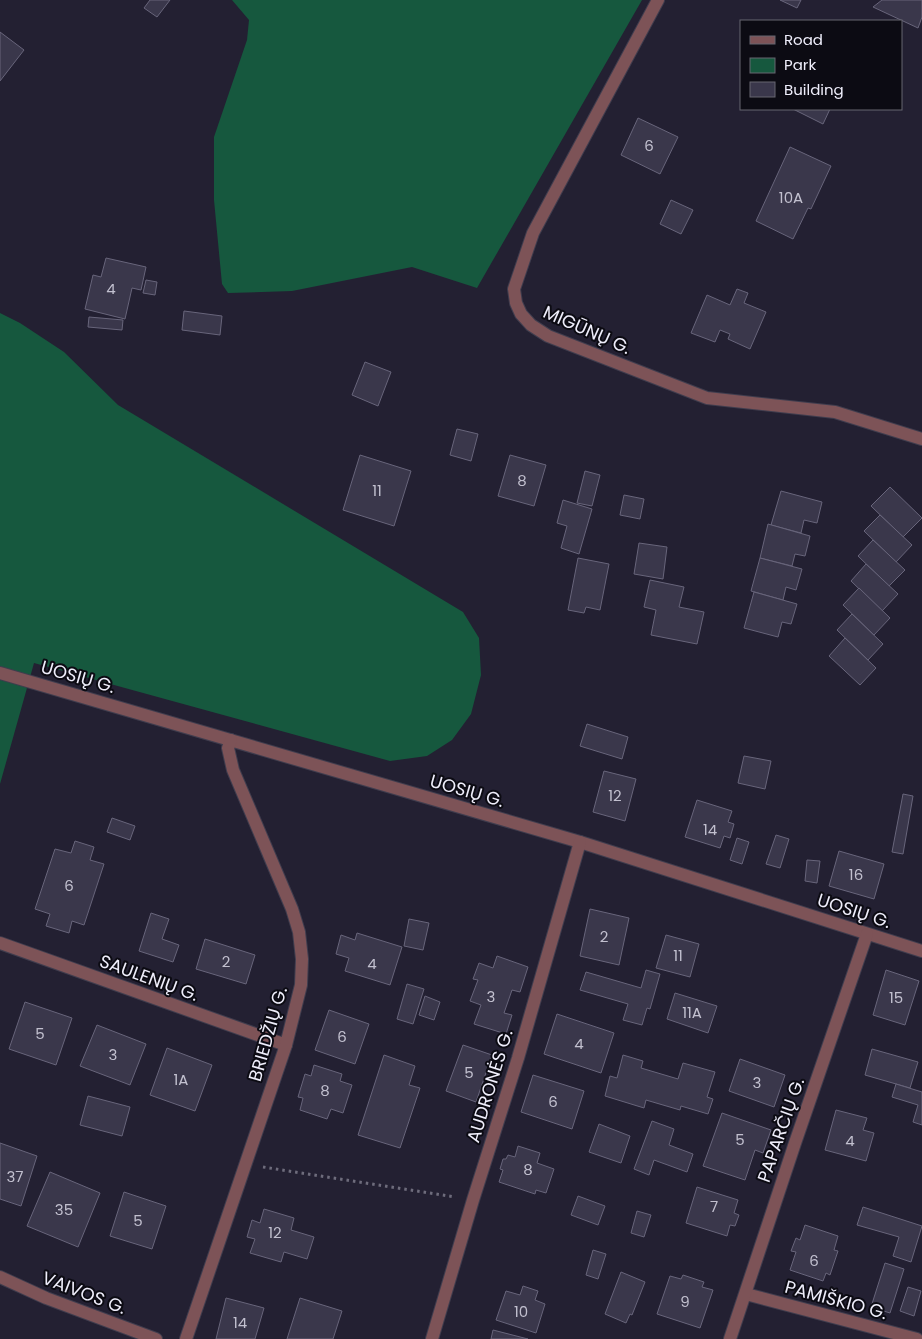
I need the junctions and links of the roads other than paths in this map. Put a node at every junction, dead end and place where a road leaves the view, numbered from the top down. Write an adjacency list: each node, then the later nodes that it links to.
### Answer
1 (658, 0): 2 (street, MIGŪNŲ G.)
2 (922, 439)
3 (0, 673): 4 (street, UOSIŲ G.)
4 (231, 740): 5 (street, UOSIŲ G.); 9 (street, BRIEDŽIŲ G.)
5 (580, 842): 6 (street, UOSIŲ G.); 14 (street, AUDRONĖS G.)
6 (867, 934): 8 (street, UOSIŲ G.); 11 (street, PAPARČIŲ G.)
7 (0, 943): 9 (street, SAULENIŲ G.)
8 (922, 951)
9 (286, 1046): 13 (street, BRIEDŽIŲ G.)
10 (0, 1277): 12 (street, VAIVOS G.)
11 (746, 1294): 15 (street, PAPARČIŲ G.); 16 (street, PAMIŠKIO G.)
12 (156, 1339)
13 (186, 1339)
14 (432, 1339)
15 (730, 1339)
16 (917, 1339)

